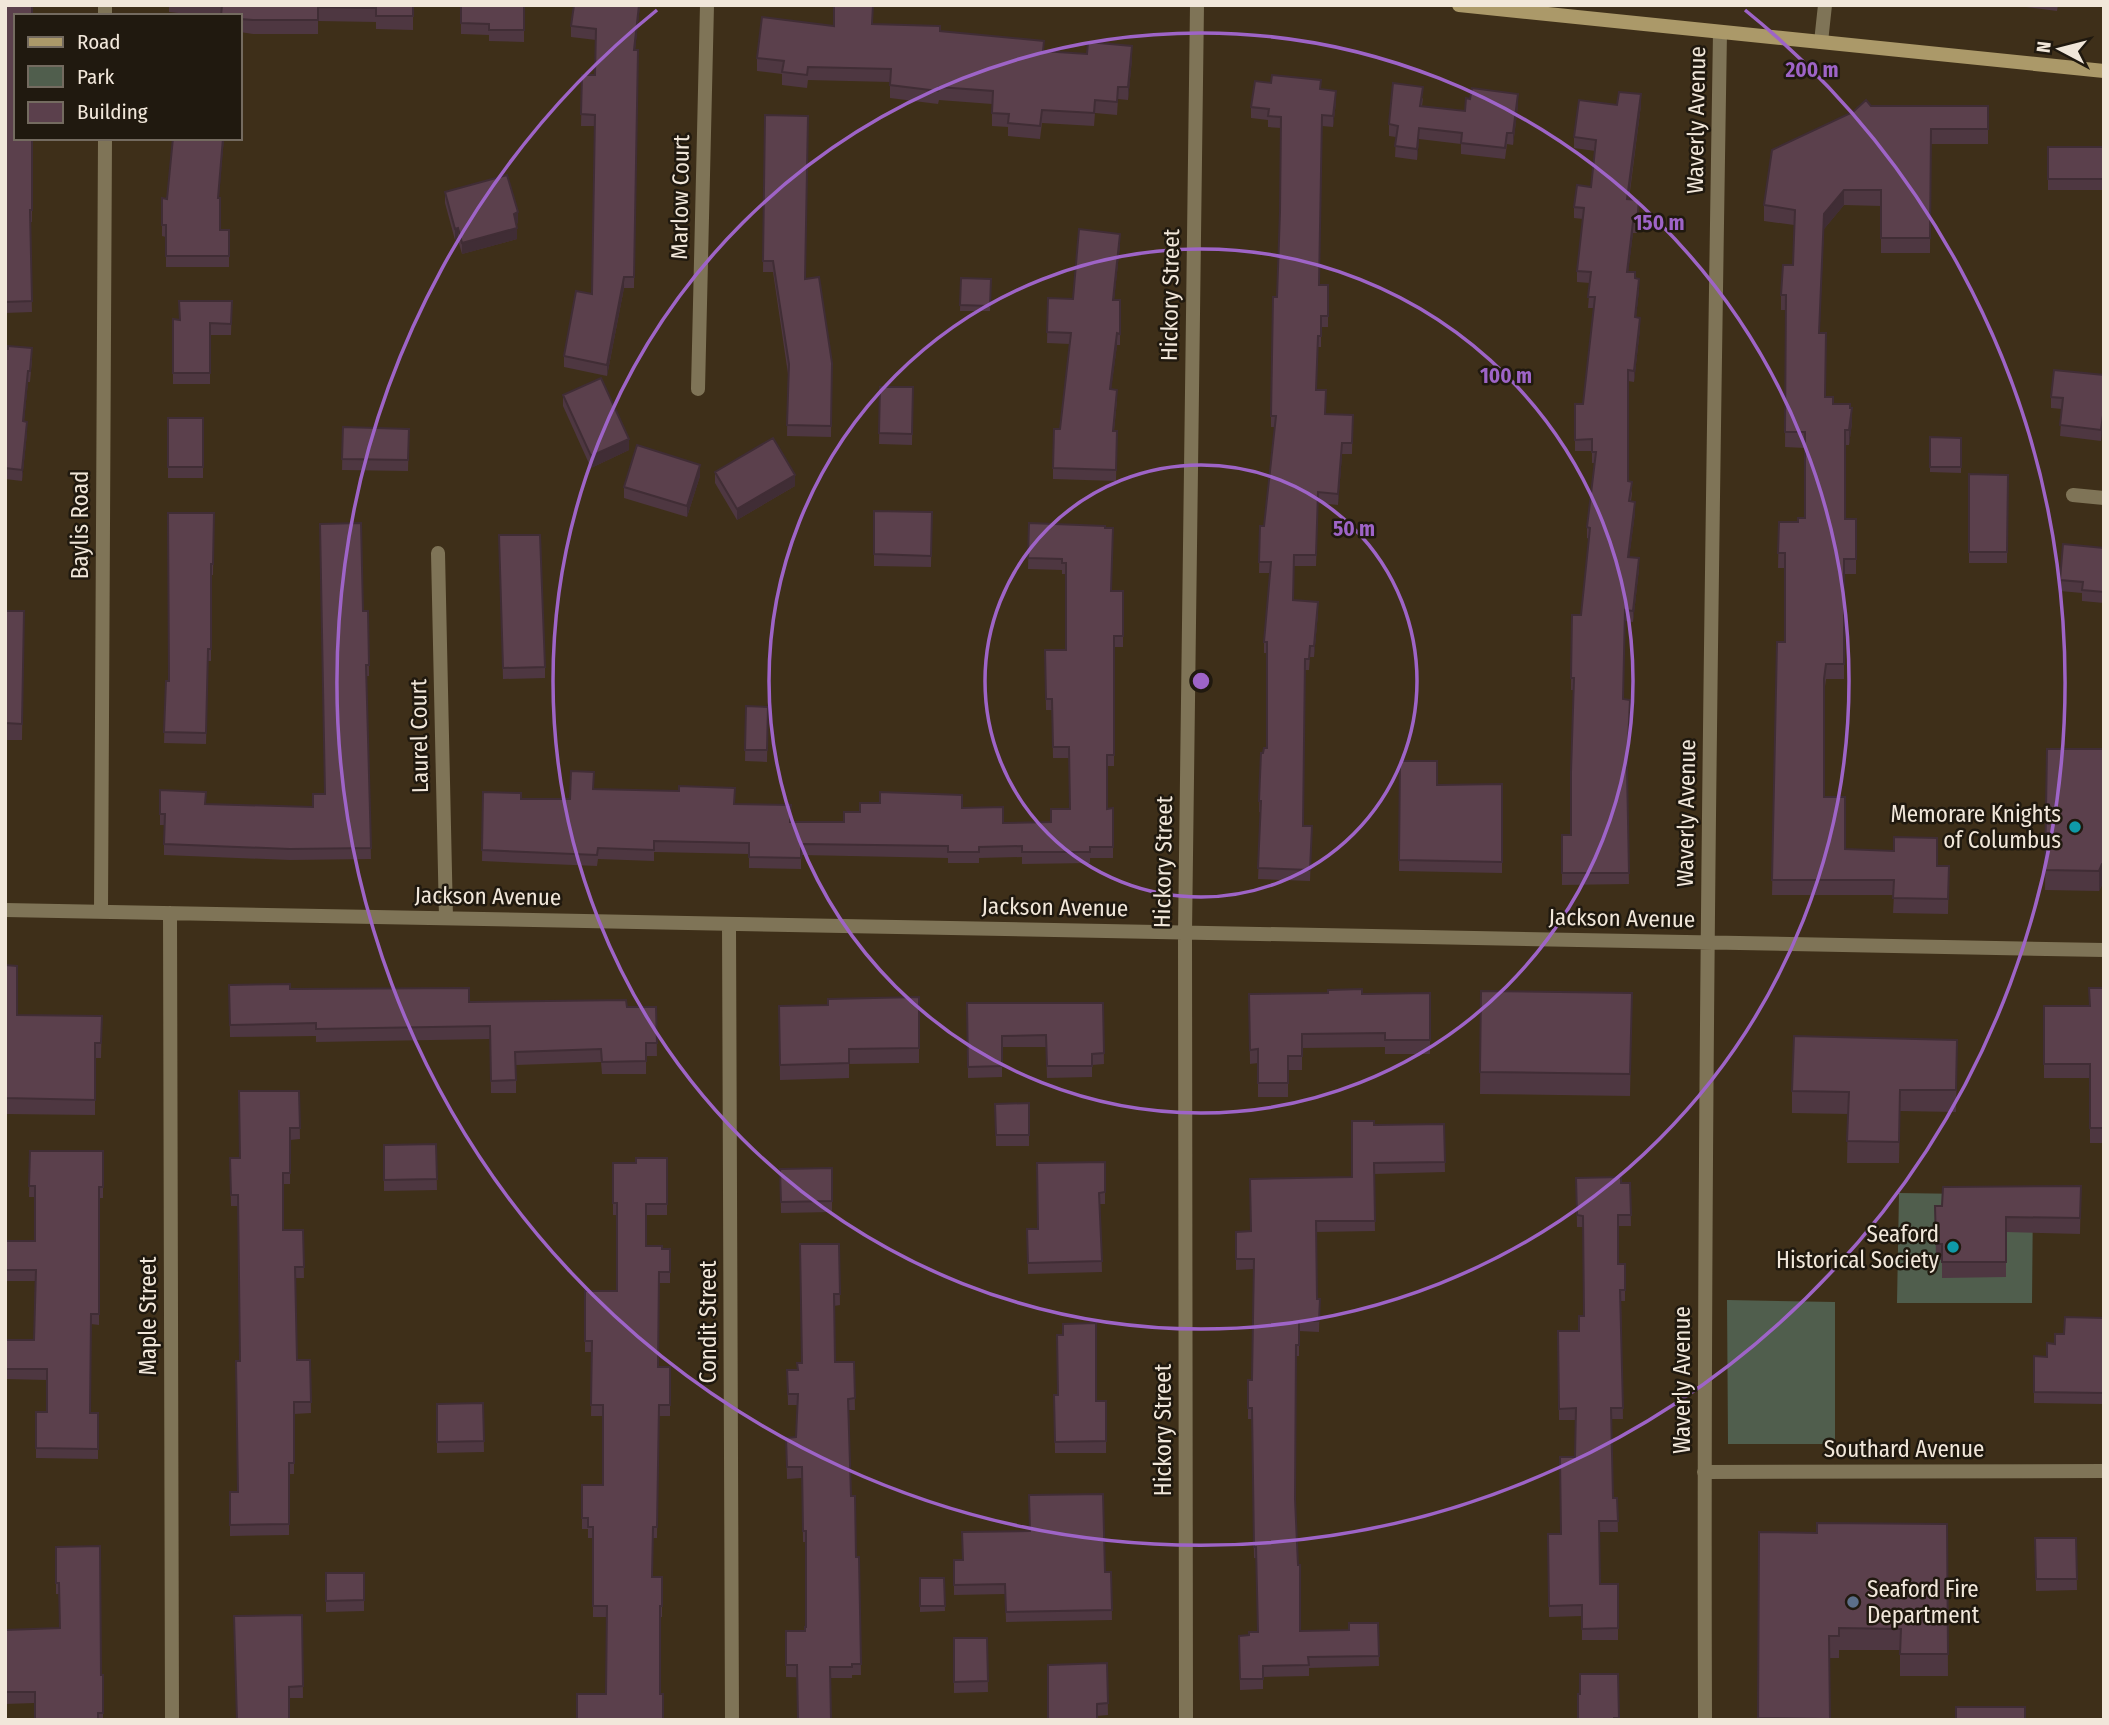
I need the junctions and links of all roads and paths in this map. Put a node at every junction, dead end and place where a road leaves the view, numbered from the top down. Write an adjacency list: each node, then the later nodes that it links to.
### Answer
1 (707, 5): 9 (street, Marlow Court)
2 (1197, 5): 18 (street, Hickory Street)
3 (1459, 5): 5 (street)
4 (1825, 5): 6 (street)
5 (1720, 32): 6 (street); 19 (street, Waverly Avenue)
6 (1821, 42): 7 (street)
7 (2104, 71)
8 (105, 140): 14 (street, Baylis Road)
9 (698, 389)
10 (2073, 495): 11 (street)
11 (2104, 498)
12 (439, 553): 16 (street, Laurel Court)
13 (5, 910): 14 (street, Jackson Avenue)
14 (100, 912): 15 (street, Jackson Avenue)
15 (170, 913): 16 (street, Jackson Avenue); 23 (street, Maple Street)
16 (446, 918): 17 (street, Jackson Avenue)
17 (729, 924): 18 (street, Jackson Avenue); 24 (street, Condit Street)
18 (1185, 933): 19 (street, Jackson Avenue); 25 (street, Hickory Street)
19 (1708, 943): 20 (street, Jackson Avenue); 22 (street, Waverly Avenue)
20 (2104, 950)
21 (2104, 1471): 22 (street, Southard Avenue)
22 (1704, 1472): 26 (street, Waverly Avenue)
23 (172, 1720)
24 (732, 1720)
25 (1186, 1720)
26 (1705, 1720)

